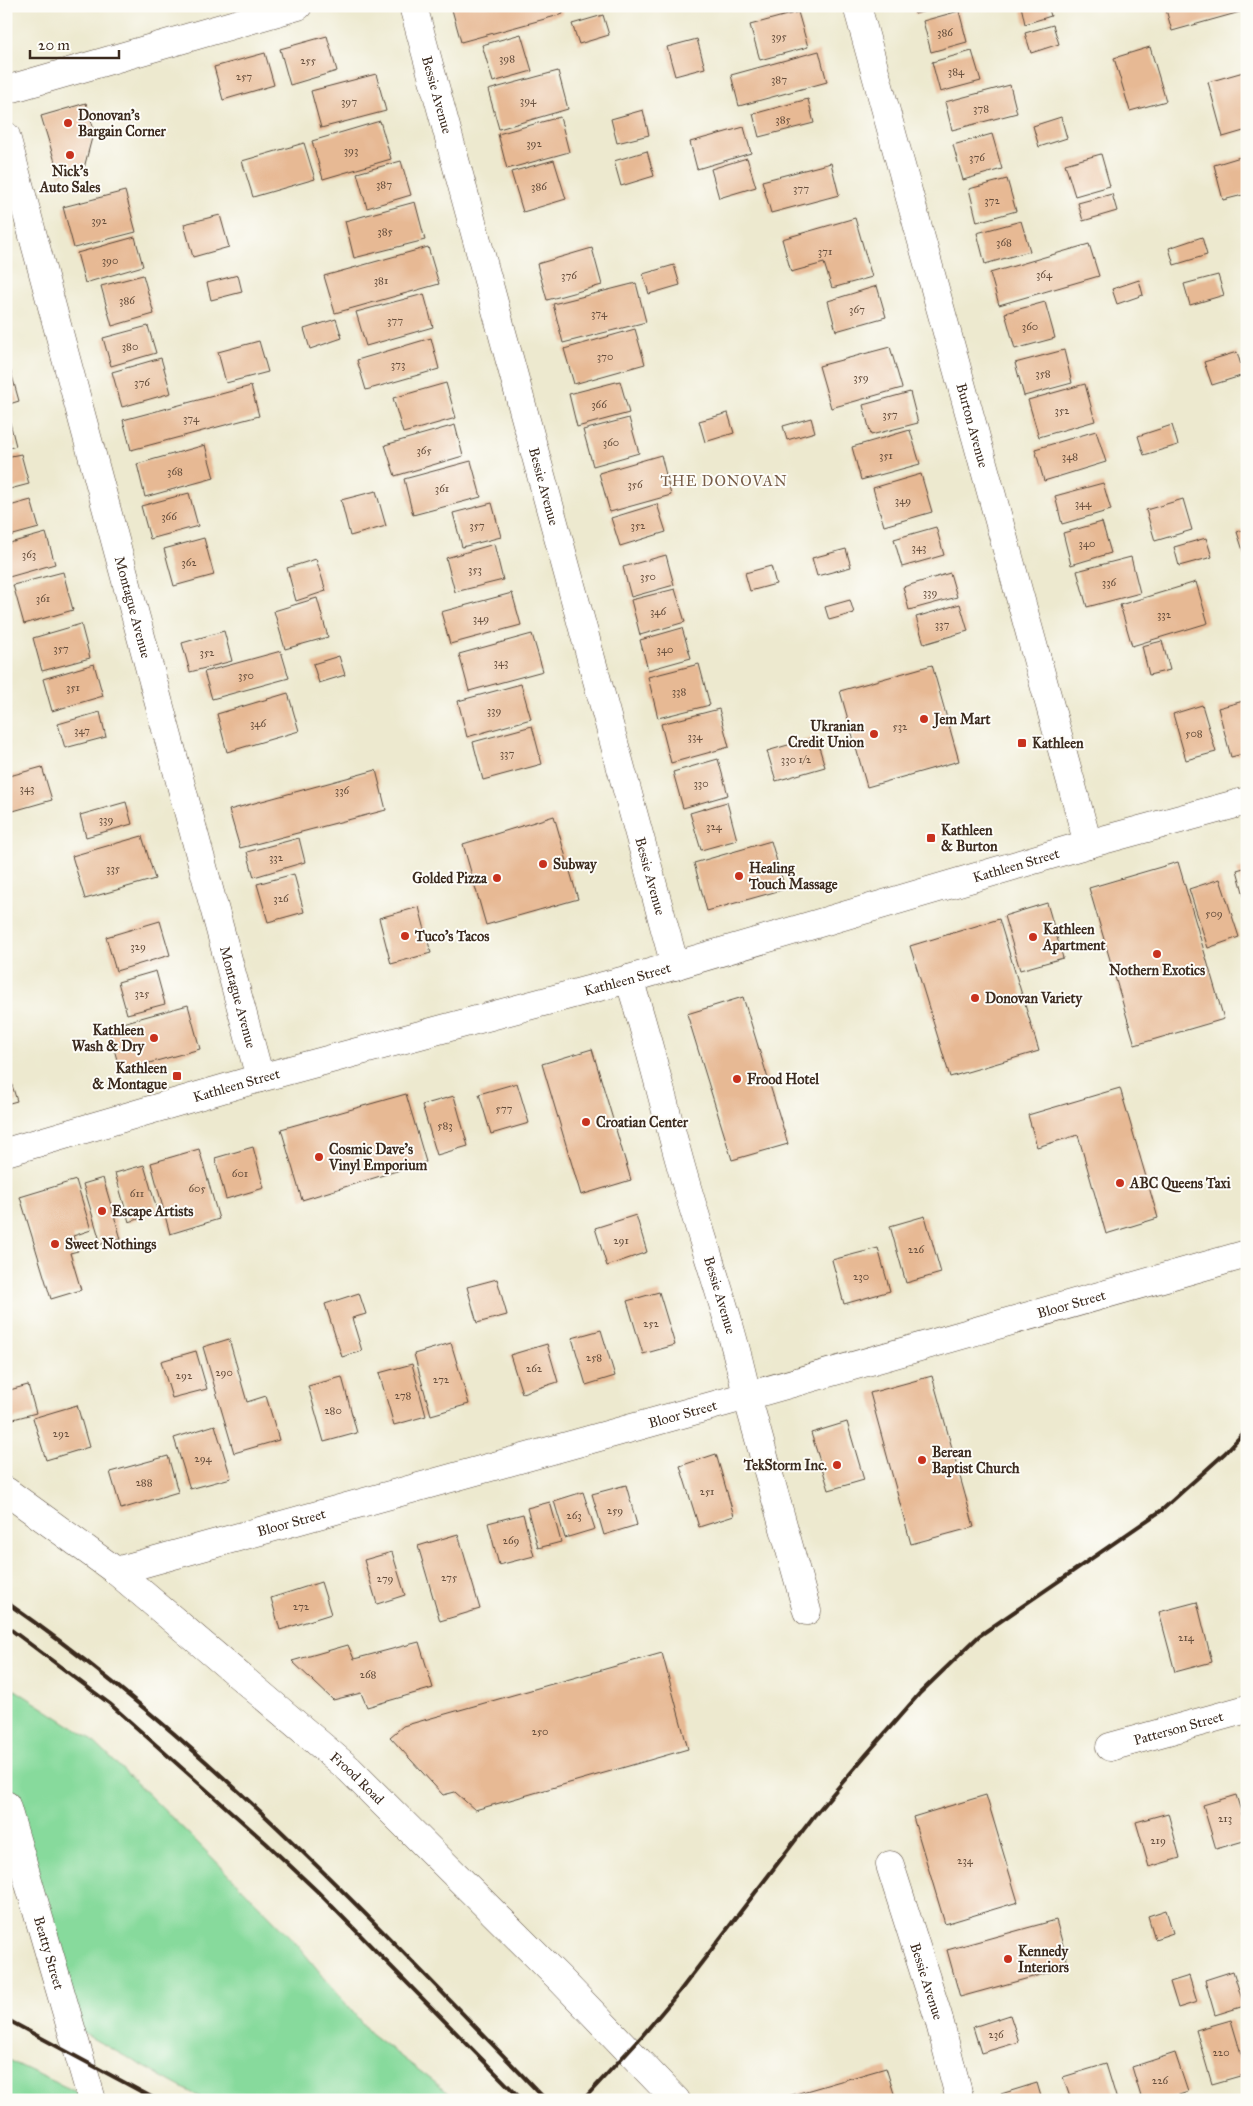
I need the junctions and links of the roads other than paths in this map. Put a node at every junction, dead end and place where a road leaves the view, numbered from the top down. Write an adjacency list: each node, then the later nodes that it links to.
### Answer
1 (298, 6): 4 (street)
2 (413, 6): 8 (street, Bessie Avenue)
3 (857, 6): 7 (street, Burton Avenue)
4 (6, 90)
5 (6, 136): 10 (street, Montague Avenue)
6 (1247, 801): 7 (street, Kathleen Street)
7 (1088, 844): 8 (street, Kathleen Street)
8 (675, 966): 9 (street, Kathleen Street)
9 (629, 979): 10 (street, Kathleen Street); 13 (street, Bessie Avenue)
10 (260, 1078): 11 (street, Kathleen Street)
11 (6, 1152)
12 (1247, 1254): 13 (street, Bloor Street)
13 (747, 1396): 15 (street, Bloor Street); 16 (street, Bessie Avenue)
14 (6, 1491): 15 (street, Frood Road)
15 (116, 1571): 22 (street, Frood Road)
16 (807, 1611)
17 (1247, 1709): 18 (street, Patterson Street)
18 (1110, 1746)
19 (6, 1805): 21 (street, Beatty Street)
20 (890, 1865): 23 (street, Bessie Avenue)
21 (92, 2100)
22 (676, 2100)
23 (960, 2100)

